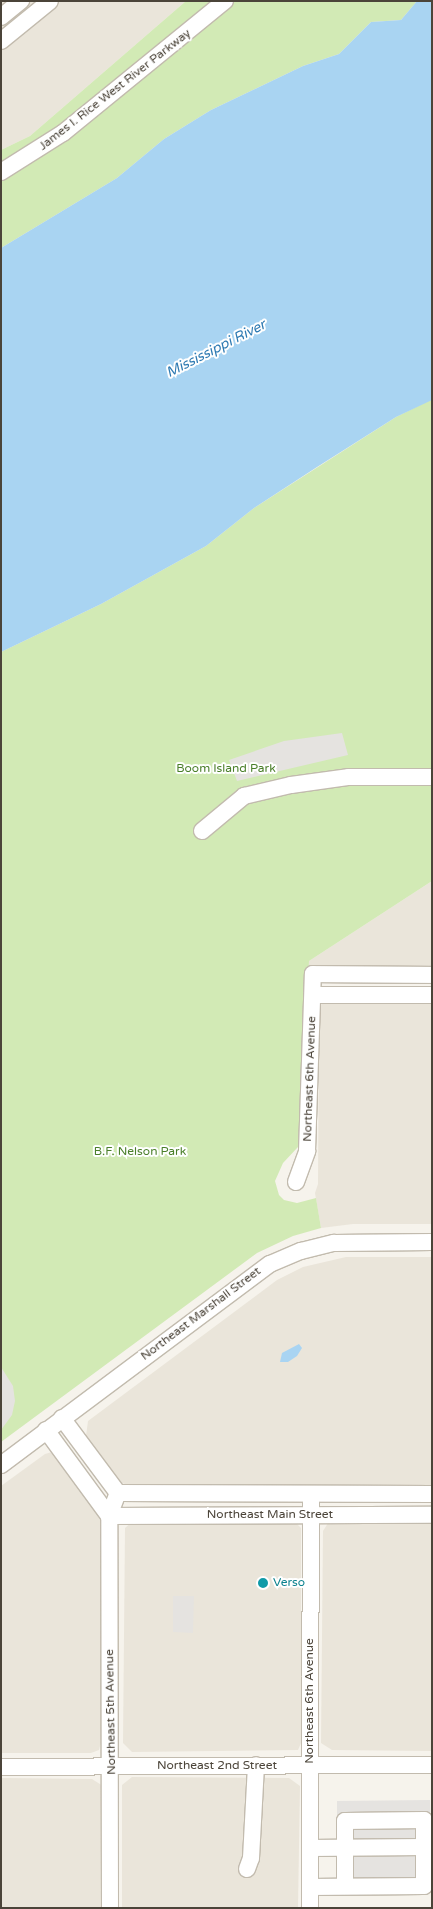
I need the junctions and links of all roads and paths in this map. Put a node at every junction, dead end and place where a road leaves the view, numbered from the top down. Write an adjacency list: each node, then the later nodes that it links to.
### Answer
1 (21, 1): 4 (street)
2 (50, 1): 5 (street)
3 (225, 1): 6 (street, James I. Rice West River Parkway)
4 (1, 17)
5 (1, 41)
6 (1, 172)
7 (432, 777): 8 (street)
8 (202, 831)
9 (432, 975): 10 (street, Northeast 6th Avenue)
10 (313, 994): 11 (street); 12 (street, Northeast 6th Avenue)
11 (432, 995)
12 (296, 1182)
13 (432, 1242): 14 (street, Northeast Marshall Street)
14 (62, 1418): 15 (street, Northeast Marshall Street); 17 (street)
15 (46, 1430): 16 (street, Northeast Marshall Street); 22 (street)
16 (1, 1465)
17 (118, 1493): 19 (street, Northeast Main Street); 22 (street, Northeast 5th Avenue)
18 (432, 1494): 19 (street, Northeast Main Street)
19 (311, 1495): 20 (street, Northeast 6th Avenue)
20 (311, 1515): 21 (street, Northeast Main Street); 22 (street, Northeast Main Street); 24 (street, Northeast 6th Avenue)
21 (432, 1515)
22 (108, 1516): 26 (street, Northeast 5th Avenue)
23 (256, 1765): 24 (street, Northeast 2nd Street); 26 (street, Northeast 2nd Street); 31 (street)
24 (310, 1765): 25 (street, Northeast 2nd Street); 29 (street, Northeast 6th Avenue)
25 (432, 1765)
26 (111, 1766): 27 (street, Northeast 2nd Street); 34 (street, Northeast 5th Avenue)
27 (1, 1767)
28 (424, 1847): 30 (street); 30 (street); 33 (street)
29 (310, 1848): 30 (street); 32 (street, Northeast 6th Avenue)
30 (345, 1848): 33 (street)
31 (247, 1869)
32 (310, 1886): 33 (street); 35 (street, Northeast 6th Avenue)
33 (344, 1886)
34 (110, 1908)
35 (310, 1908)

